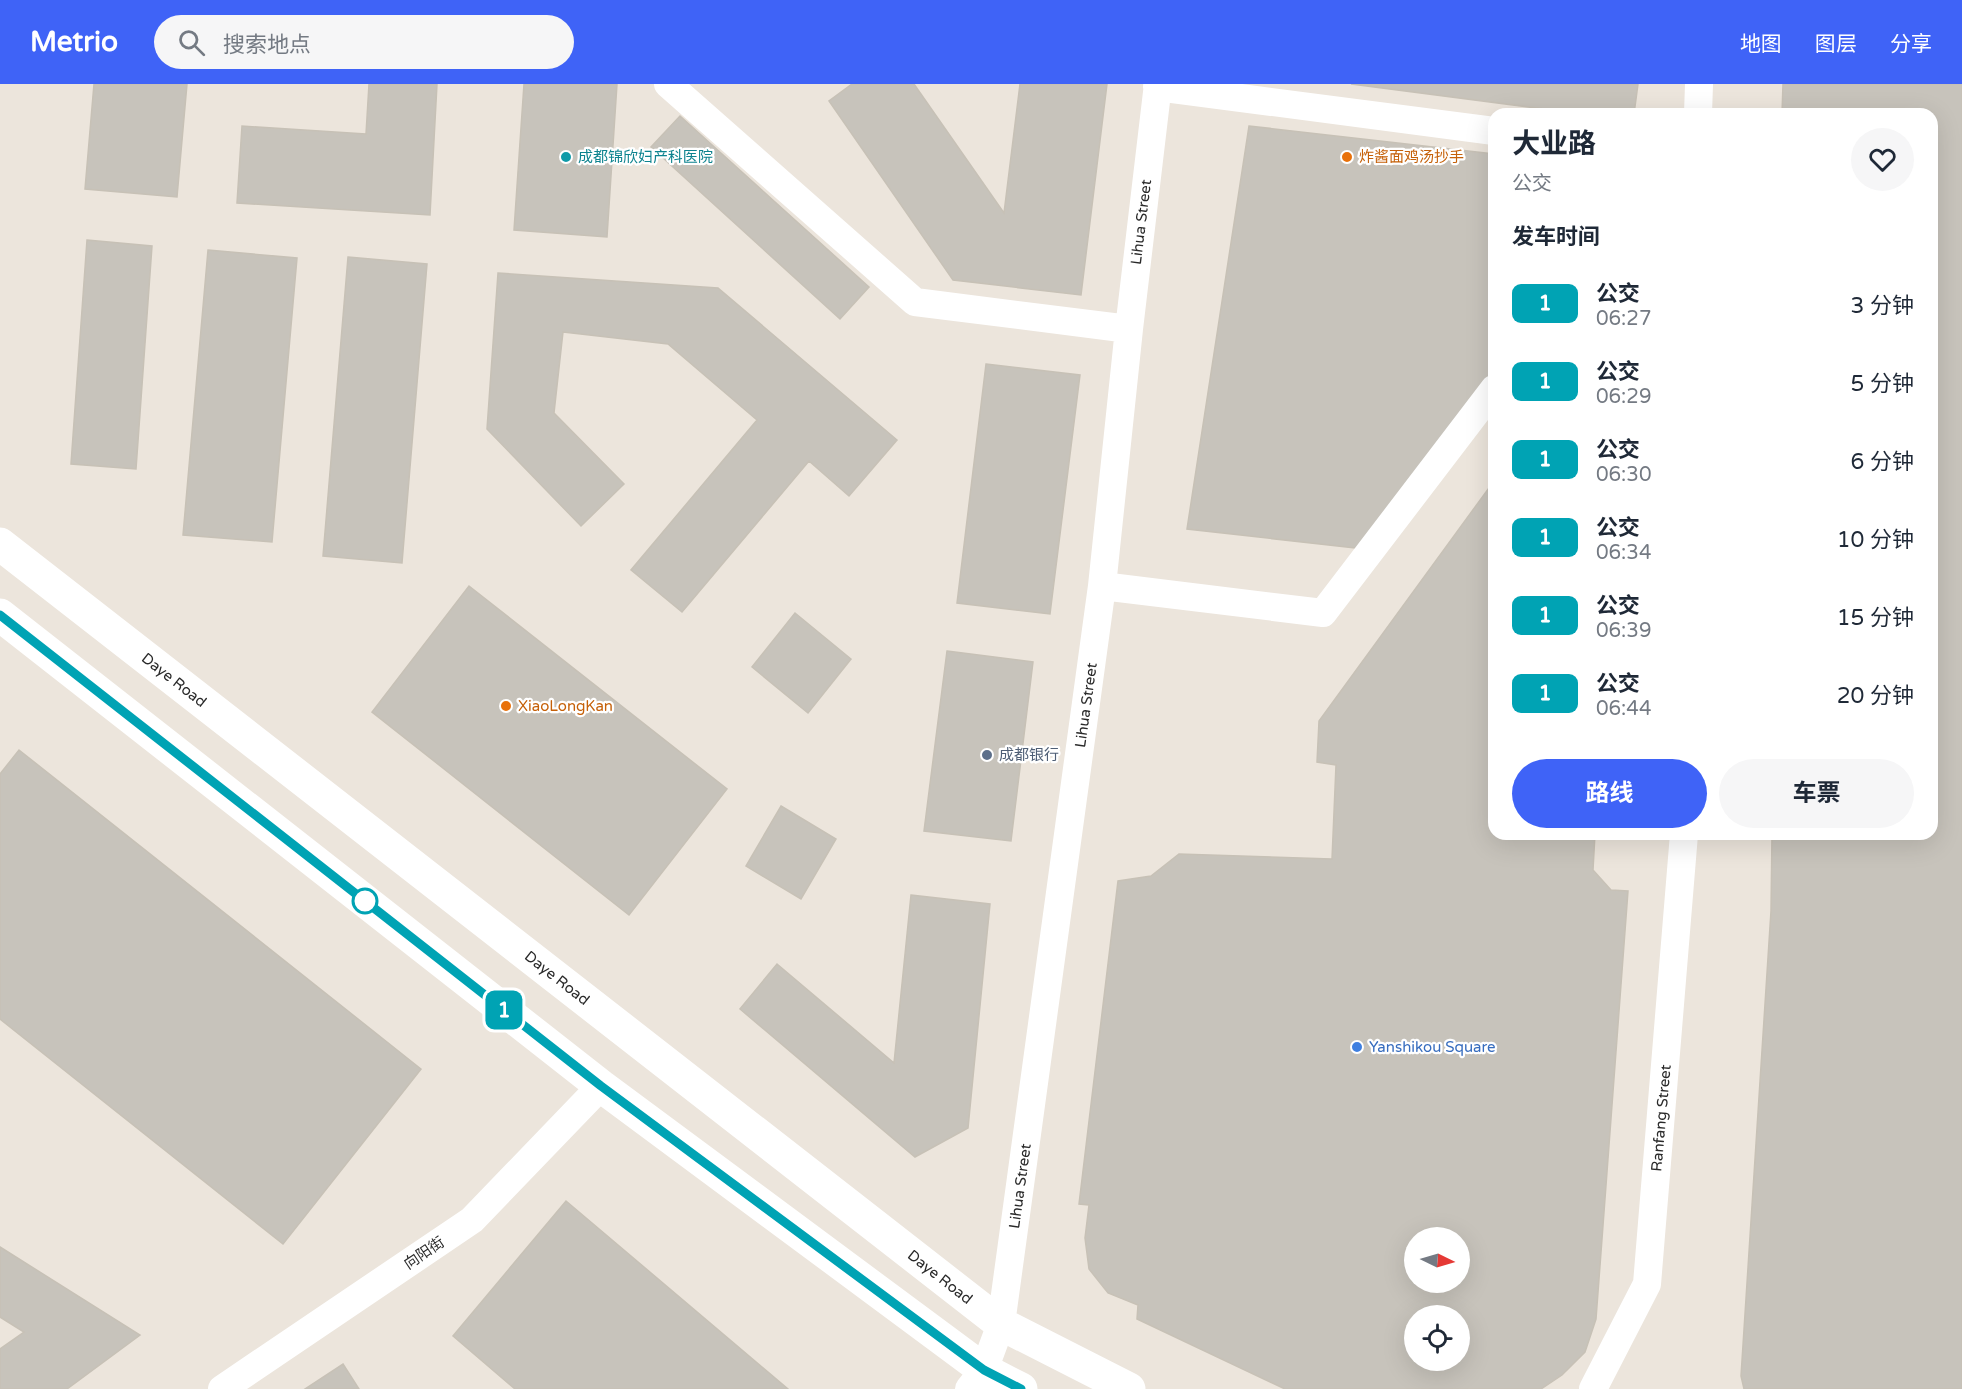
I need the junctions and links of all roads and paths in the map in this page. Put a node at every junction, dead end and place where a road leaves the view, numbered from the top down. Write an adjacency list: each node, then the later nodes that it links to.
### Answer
1 (668, 84): 6 (street)
2 (1699, 84): 4 (street)
3 (1157, 86): 5 (street); 6 (street, Lihua Street)
4 (1698, 108)
5 (1488, 130)
6 (1129, 329): 9 (street, Lihua Street)
7 (1488, 397): 9 (street)
8 (0, 544): 13 (main road, Daye Road)
9 (1102, 586): 13 (street, Lihua Street)
10 (0, 615): 12 (main road)
11 (1684, 840): 18 (street, Ranfang Street)
12 (601, 1086): 14 (main road); 15 (street, 向阳街)
13 (1001, 1324): 14 (street, Lihua Street); 17 (main road, Daye Road)
14 (976, 1380): 16 (main road)
15 (222, 1389)
16 (1021, 1389)
17 (1129, 1389)
18 (1593, 1389)

